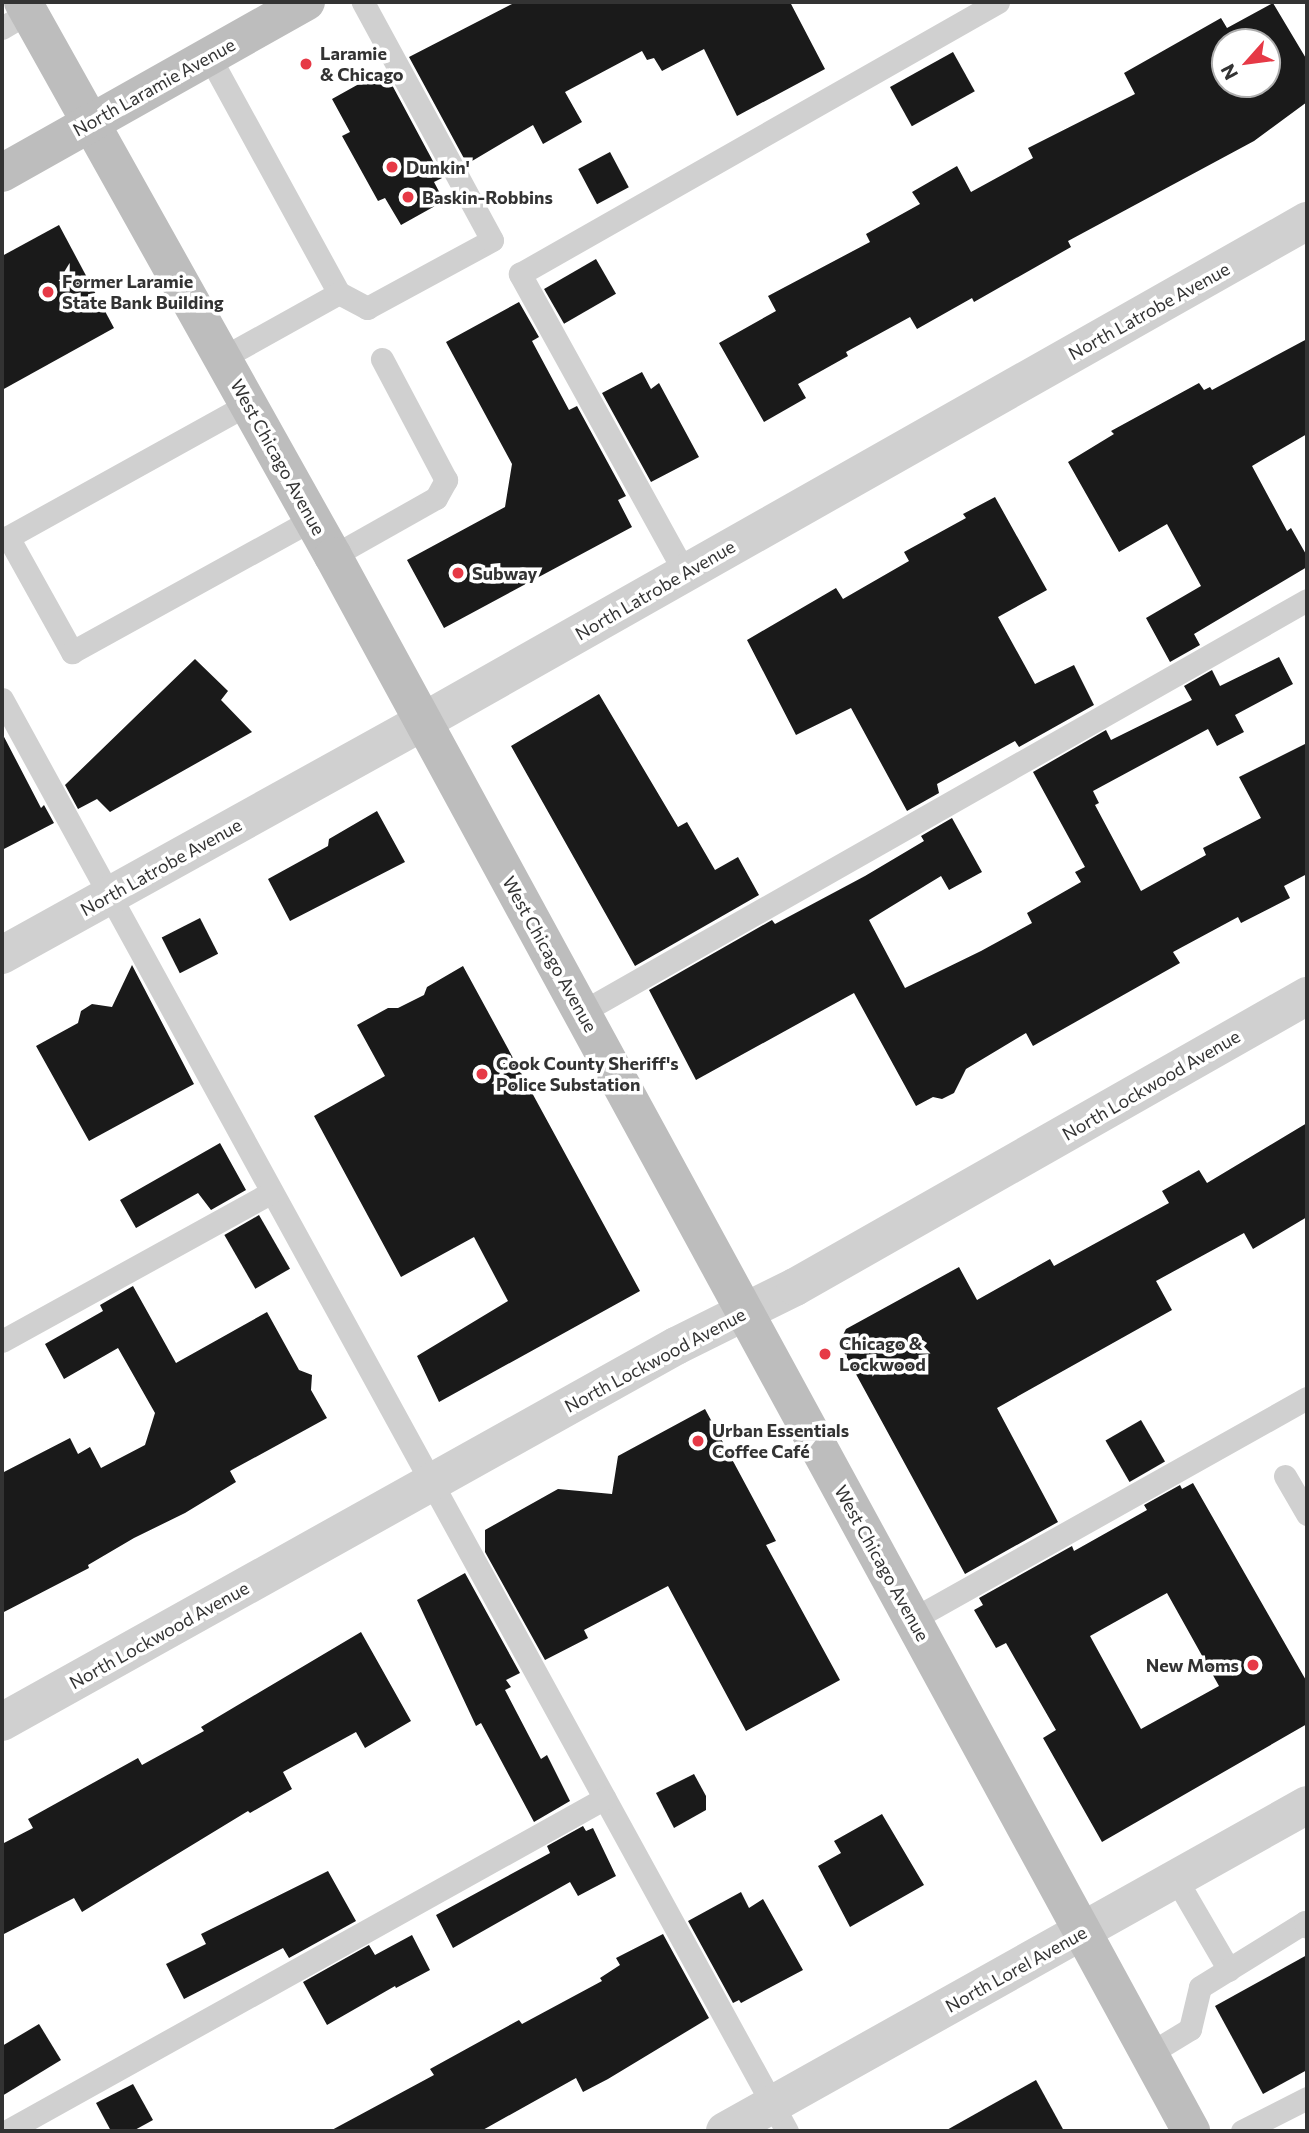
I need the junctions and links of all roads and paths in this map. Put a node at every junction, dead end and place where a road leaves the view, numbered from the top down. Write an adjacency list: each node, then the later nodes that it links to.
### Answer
1 (306, 2): 5 (main road, North Laramie Avenue)
2 (363, 2): 9 (lane)
3 (998, 2): 15 (lane)
4 (18, 14): 6 (main road, West Chicago Avenue)
5 (209, 56): 6 (main road, North Laramie Avenue); 9 (lane)
6 (90, 123): 7 (main road, North Laramie Avenue); 10 (main road, West Chicago Avenue)
7 (2, 173)
8 (1307, 221): 15 (street, North Latrobe Avenue)
9 (339, 293): 10 (lane)
10 (222, 358): 12 (main road, West Chicago Avenue)
11 (382, 359): 14 (lane)
12 (248, 404): 13 (main road, West Chicago Avenue); 13 (lane)
13 (313, 519): 14 (main road, West Chicago Avenue)
14 (333, 556): 18 (main road, West Chicago Avenue)
15 (685, 573): 18 (street, North Latrobe Avenue)
16 (1307, 600): 22 (lane)
17 (2, 699): 19 (lane)
18 (424, 721): 19 (street, North Latrobe Avenue); 22 (main road, West Chicago Avenue)
19 (110, 895): 20 (street, North Latrobe Avenue); 23 (lane)
20 (2, 955)
21 (1307, 996): 24 (street, North Lockwood Avenue)
22 (582, 1012): 24 (main road, West Chicago Avenue)
23 (272, 1192): 25 (lane); 28 (lane)
24 (745, 1311): 28 (street, North Lockwood Avenue); 30 (main road, West Chicago Avenue)
25 (2, 1341)
26 (1307, 1398): 30 (lane)
27 (1285, 1475): 29 (lane)
28 (432, 1483): 31 (street, North Lockwood Avenue); 32 (lane)
29 (1307, 1514)
30 (913, 1619): 36 (main road, West Chicago Avenue)
31 (2, 1722)
32 (604, 1798): 40 (lane); 41 (lane)
33 (1307, 1805): 34 (street, North Lorel Avenue)
34 (1176, 1879): 36 (street, North Lorel Avenue); 37 (lane)
35 (1307, 1927): 37 (lane)
36 (1082, 1932): 38 (main road, West Chicago Avenue); 40 (street, North Lorel Avenue)
37 (1229, 1970): 38 (lane)
38 (1149, 2054): 43 (main road, West Chicago Avenue)
39 (1307, 2098): 44 (lane)
40 (780, 2118): 42 (street, North Lorel Avenue)
41 (7, 2131)
42 (725, 2131)
43 (1191, 2131)
44 (1242, 2131)

